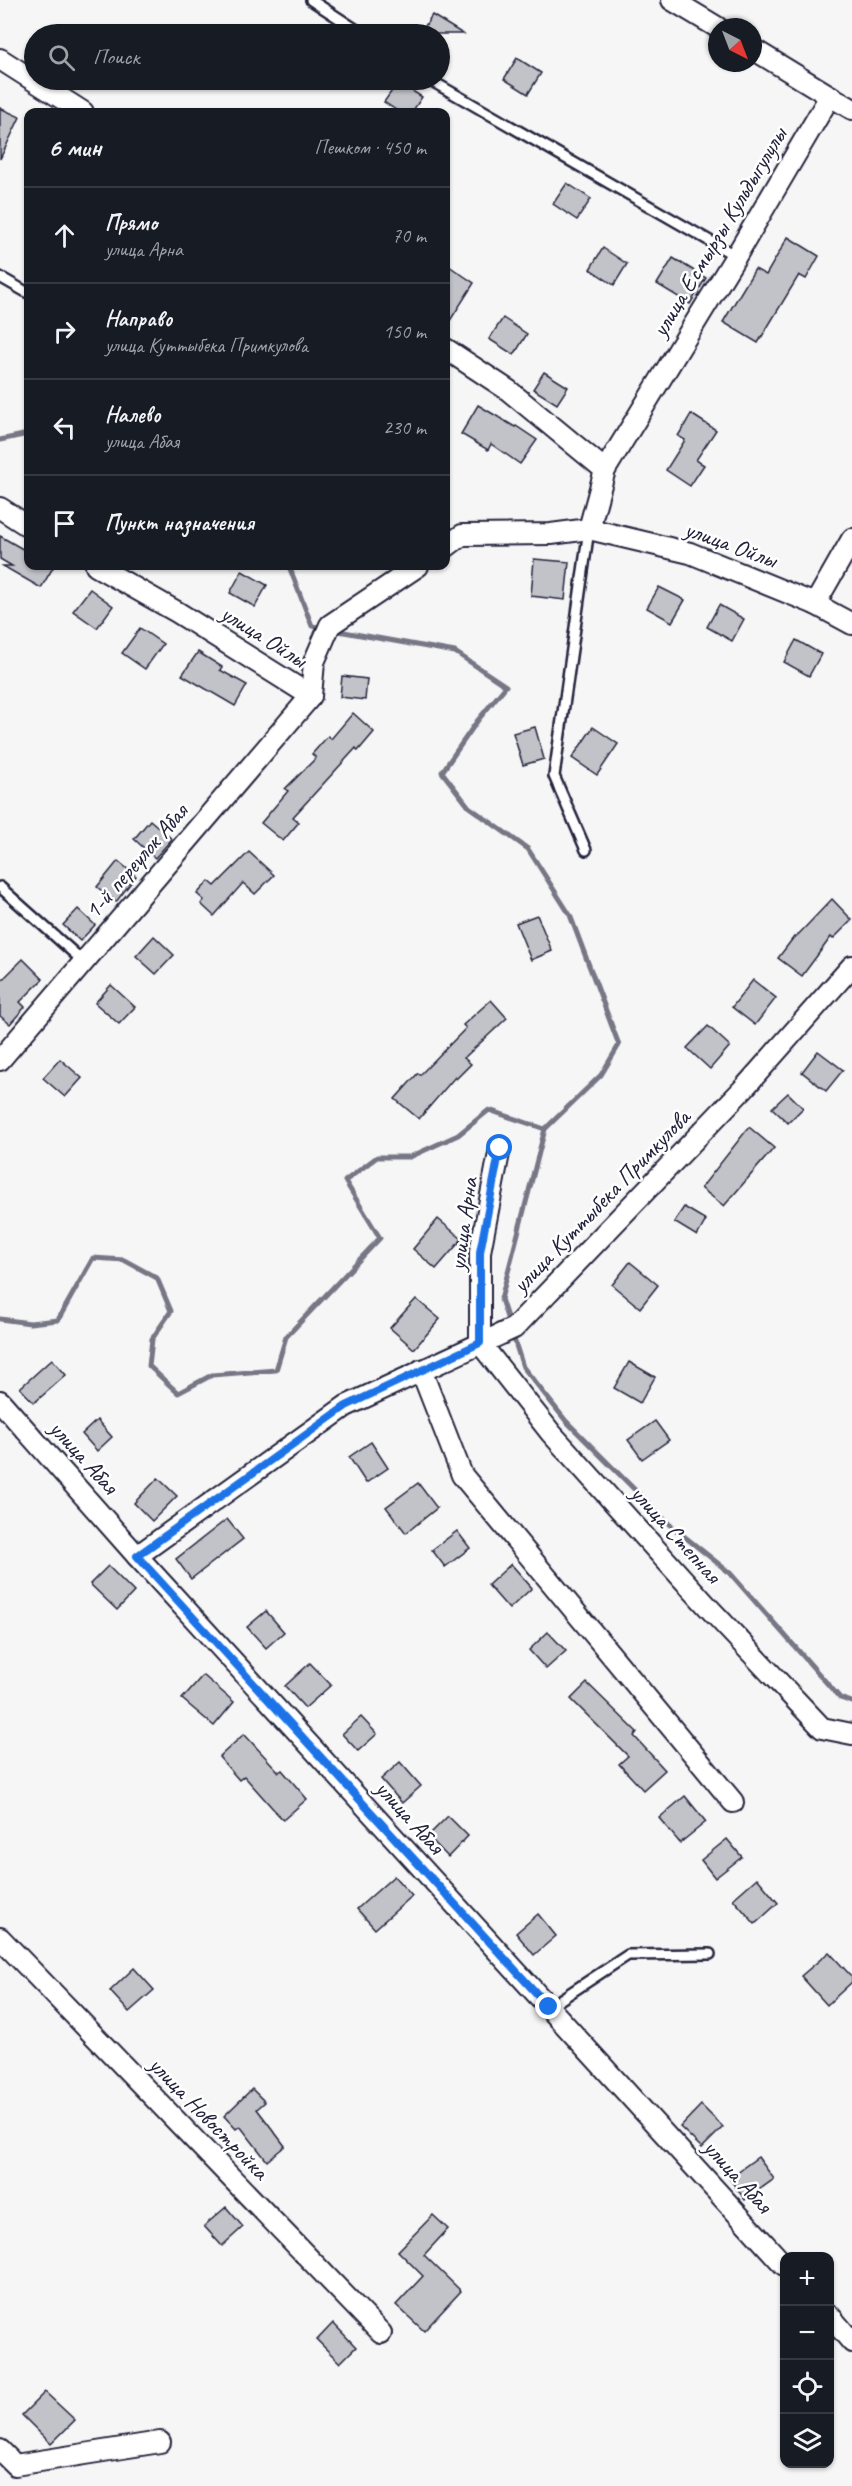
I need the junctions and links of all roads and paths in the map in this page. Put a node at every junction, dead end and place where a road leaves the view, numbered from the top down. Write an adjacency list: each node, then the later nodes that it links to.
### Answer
1 (311, 0): 4 (lane)
2 (672, 0): 3 (street)
3 (708, 22)
4 (348, 24)
5 (762, 55): 10 (street)
6 (0, 59): 7 (street)
7 (24, 75)
8 (48, 90): 11 (street)
9 (447, 90): 13 (lane)
10 (830, 96): 12 (street); 13 (street, улица Есмырзы Кульдыгулулы)
11 (76, 108)
12 (852, 109)
13 (736, 256): 17 (street, улица Есмырзы Кульдыгулулы)
14 (0, 276): 15 (lane)
15 (24, 291)
16 (450, 352): 17 (street)
17 (604, 470): 20 (street, улица Есмырзы Кульдыгулулы)
18 (0, 508): 19 (street)
19 (24, 523)
20 (589, 529): 22 (street, улица Ойлы); 25 (street, улица Ойлы); 28 (lane)
21 (852, 539): 25 (street)
22 (450, 542)
23 (103, 570): 27 (street, улица Ойлы)
24 (412, 570): 27 (street, улица Ойлы)
25 (814, 604): 26 (street, улица Ойлы)
26 (852, 624)
27 (311, 696): 30 (street, 1-й переулок Абая)
28 (586, 850)
29 (0, 887): 30 (lane)
30 (84, 962): 32 (street, 1-й переулок Абая)
31 (852, 966): 34 (street, улица Куттыбека Примкулова)
32 (0, 1060)
33 (500, 1148): 34 (street, улица Арна)
34 (480, 1343): 35 (street, улица Куттыбека Примкулова); 38 (street, улица Степная)
35 (422, 1370): 37 (street, улица Куттыбека Примкулова); 39 (street)
36 (0, 1401): 37 (street, улица Абая)
37 (137, 1556): 42 (street, улица Абая)
38 (852, 1734)
39 (733, 1802)
40 (0, 1938): 45 (street, улица Новостройка)
41 (710, 1954): 42 (lane)
42 (549, 2007): 43 (street, улица Абая)
43 (780, 2261)
44 (834, 2321): 46 (street)
45 (381, 2333)
46 (852, 2342)
47 (160, 2442): 48 (street)
48 (0, 2450)

